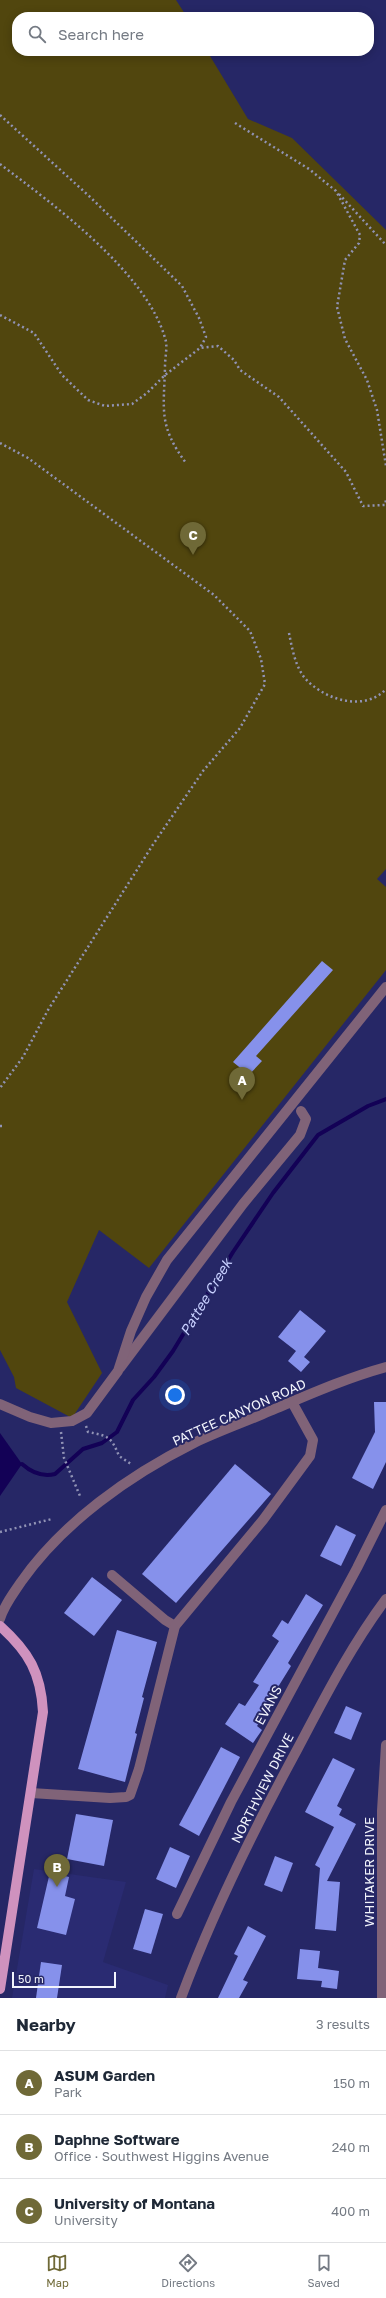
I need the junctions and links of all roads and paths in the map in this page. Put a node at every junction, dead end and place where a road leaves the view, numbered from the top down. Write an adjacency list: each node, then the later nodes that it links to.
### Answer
1 (0, 115): 7 (path)
2 (235, 123): 4 (path)
3 (0, 164): 8 (path)
4 (336, 191): 5 (path); 11 (path)
5 (386, 245)
6 (0, 315): 8 (path)
7 (200, 348): 8 (path); 12 (path)
8 (165, 375): 10 (path)
9 (0, 442): 16 (path)
10 (186, 463)
11 (386, 466)
12 (386, 500)
13 (289, 633): 14 (path)
14 (386, 689)
15 (386, 987): 19 (street)
16 (0, 1088)
17 (301, 1111): 19 (street)
18 (386, 1367): 20 (street, PATTEE CANYON ROAD)
19 (118, 1371): 22 (street)
20 (292, 1402): 31 (street, PATTEE CANYON ROAD); 33 (street)
21 (0, 1404): 23 (street)
22 (88, 1413): 23 (street); 24 (path)
23 (61, 1422): 25 (path)
24 (131, 1464)
25 (80, 1496)
26 (386, 1510): 37 (street, EVANS)
27 (52, 1519): 28 (path)
28 (0, 1532)
29 (112, 1575): 33 (street)
30 (386, 1600): 39 (street, NORTHVIEW DRIVE)
31 (0, 1619)
32 (0, 1626): 35 (main road)
33 (175, 1626): 35 (street)
34 (386, 1745): 36 (street, WHITAKER DRIVE)
35 (31, 1793): 38 (main road)
36 (384, 1812): 40 (street, WHITAKER DRIVE)
37 (176, 1914)
38 (0, 1989)
39 (181, 1998)
40 (382, 1998)

